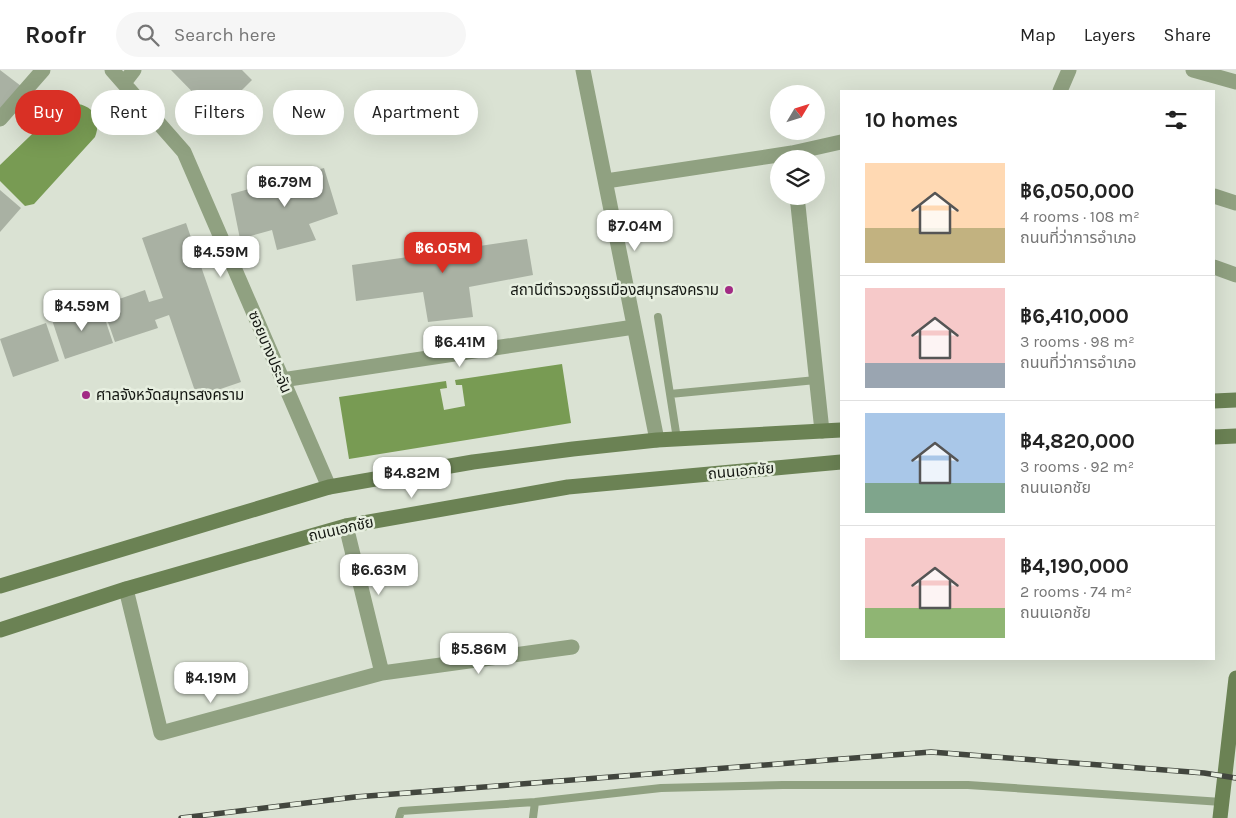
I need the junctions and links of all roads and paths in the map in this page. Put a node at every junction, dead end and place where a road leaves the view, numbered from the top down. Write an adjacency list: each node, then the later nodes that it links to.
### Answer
1 (44, 70): 10 (street)
2 (112, 70): 8 (street, ซอยบางประจัน)
3 (134, 70): 8 (street)
4 (583, 70): 14 (street)
5 (1069, 70): 9 (street)
6 (1193, 70): 7 (street)
7 (1236, 82)
8 (124, 83): 22 (street, ซอยบางประจัน)
9 (1060, 90)
10 (0, 118)
11 (840, 142): 12 (street)
12 (813, 150)
13 (770, 159): 14 (street)
14 (606, 180): 21 (street)
15 (1215, 196): 16 (street)
16 (1236, 203)
17 (798, 205): 23 (street)
18 (1215, 267): 19 (street)
19 (1236, 275)
20 (658, 317): 24 (lane)
21 (634, 326): 22 (street); 31 (street)
22 (282, 380): 34 (street, ซอยบางประจัน)
23 (816, 380): 24 (lane); 28 (street)
24 (670, 394): 32 (lane)
25 (1236, 400): 26 (main road)
26 (1215, 401)
27 (840, 430): 28 (main road)
28 (822, 431): 32 (main road)
29 (1236, 436): 30 (main road)
30 (1215, 437)
31 (657, 440): 32 (main road); 34 (main road)
32 (677, 440)
33 (840, 462): 35 (main road, ถนนเอกชัย)
34 (329, 487): 36 (main road)
35 (346, 526): 37 (main road, ถนนเอกชัย); 40 (street)
36 (0, 586)
37 (126, 589): 38 (main road, ถนนเอกชัย); 40 (street)
38 (1, 627)
39 (572, 646): 40 (street)
40 (382, 673)
41 (1236, 678): 43 (main road)
42 (535, 802): 43 (lane); 44 (lane); 45 (lane)
43 (1222, 802): 46 (main road)
44 (399, 818)
45 (533, 818)
46 (1220, 818)

